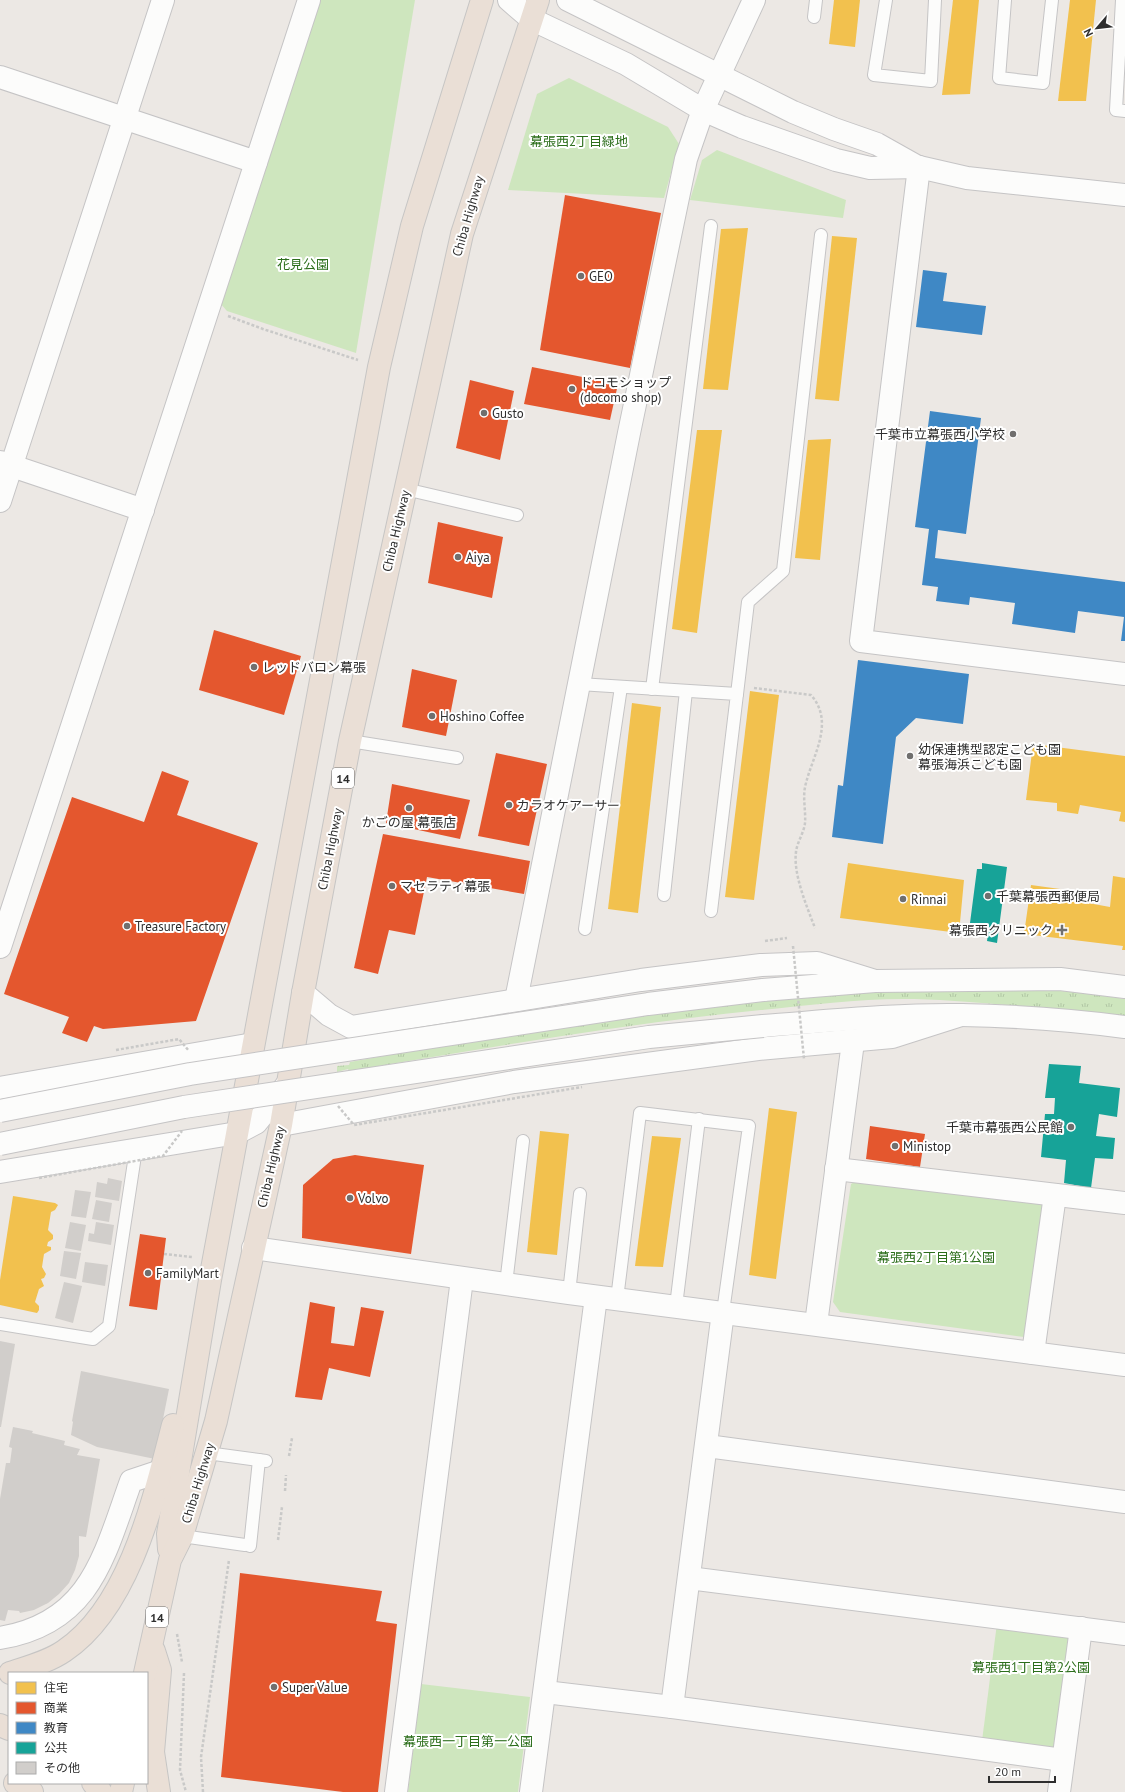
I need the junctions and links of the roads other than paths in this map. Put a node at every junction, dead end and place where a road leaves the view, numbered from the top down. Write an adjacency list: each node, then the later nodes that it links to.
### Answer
1 (163, 0): 19 (street)
2 (309, 0): 20 (street)
3 (482, 0): 49 (highway, Chiba Highway / 14)
4 (508, 0): 13 (street)
5 (568, 0): 15 (street)
6 (754, 0): 15 (street)
7 (816, 0): 14 (lane)
8 (886, 0): 9 (lane)
9 (935, 0)
10 (1005, 0): 11 (lane)
11 (1052, 0)
12 (1122, 0): 18 (lane)
13 (534, 10): 17 (street); 26 (highway, Chiba Highway / 14)
14 (814, 17)
15 (719, 75): 17 (street); 21 (street)
16 (0, 77): 19 (street)
17 (703, 110): 21 (street); 31 (street)
18 (1125, 111)
19 (124, 119): 20 (street); 25 (street)
20 (256, 162): 28 (street)
21 (919, 167): 22 (street); 30 (street)
22 (1125, 195)
23 (711, 226): 33 (lane)
24 (821, 235): 35 (lane)
25 (6, 464): 27 (street); 28 (street)
26 (405, 489): 29 (lane); 36 (highway, Chiba Highway / 14)
27 (0, 501)
28 (144, 510): 41 (street)
29 (517, 515)
30 (1125, 674)
31 (578, 684): 32 (lane); 45 (street)
32 (621, 687): 33 (lane); 40 (lane)
33 (652, 689): 34 (lane)
34 (686, 691): 35 (lane); 38 (lane)
35 (737, 694): 39 (lane)
36 (350, 740): 37 (lane); 44 (highway, Chiba Highway / 14)
37 (457, 758)
38 (664, 896)
39 (711, 911)
40 (585, 929)
41 (0, 947)
42 (875, 981): 43 (street); 45 (street); 52 (street, bridge)
43 (1125, 987)
44 (303, 993): 45 (street); 50 (highway, Chiba Highway / 14)
45 (516, 1000)
46 (961, 1015): 47 (street); 48 (street); 57 (street, bridge)
47 (1125, 1027)
48 (853, 1042): 54 (street); 59 (street)
49 (253, 1044): 51 (street); 55 (highway, Chiba Highway / 14)
50 (288, 1082): 54 (highway, Chiba Highway / 14); 55 (street)
51 (0, 1088)
52 (0, 1111)
53 (699, 1119): 68 (lane); 69 (lane); 70 (lane)
54 (281, 1125): 64 (highway, Chiba Highway / 14)
55 (238, 1132): 58 (street); 75 (highway, Chiba Highway / 14)
56 (523, 1141): 66 (lane)
57 (0, 1144)
58 (136, 1149): 60 (street); 71 (lane)
59 (836, 1169): 62 (street); 72 (street)
60 (0, 1172)
61 (580, 1194): 67 (lane)
62 (1056, 1195): 63 (street); 73 (street)
63 (1125, 1203)
64 (253, 1248): 65 (street); 77 (highway, Chiba Highway / 14)
65 (462, 1279): 66 (street); 97 (street)
66 (506, 1284): 67 (street)
67 (569, 1293): 68 (street)
68 (607, 1298): 69 (street); 89 (street)
69 (676, 1306): 70 (street)
70 (723, 1312): 72 (street); 76 (street)
71 (0, 1324)
72 (816, 1324): 73 (street)
73 (1033, 1352): 74 (street)
74 (1125, 1365)
75 (190, 1398): 78 (highway); 81 (highway, Chiba Highway / 14)
76 (707, 1446): 79 (street); 82 (street)
77 (207, 1453): 80 (highway, Chiba Highway / 14); 80 (lane)
78 (161, 1471): 85 (street); 87 (highway)
79 (1125, 1502)
80 (182, 1536): 81 (highway, Chiba Highway / 14)
81 (170, 1560): 86 (highway, Chiba Highway / 14)
82 (689, 1578): 83 (street); 90 (street)
83 (1081, 1628): 84 (street); 91 (street)
84 (1125, 1634)
85 (0, 1638)
86 (151, 1642): 88 (highway, Chiba Highway / 14); 96 (highway)
87 (13, 1672)
88 (145, 1672)
89 (545, 1692): 90 (street); 98 (street)
90 (672, 1707): 91 (street)
91 (1063, 1760): 99 (street)
92 (17, 1784): 94 (highway)
93 (94, 1784): 95 (highway)
94 (32, 1792)
95 (101, 1792)
96 (159, 1792)
97 (396, 1792)
98 (531, 1792)
99 (1059, 1792)

